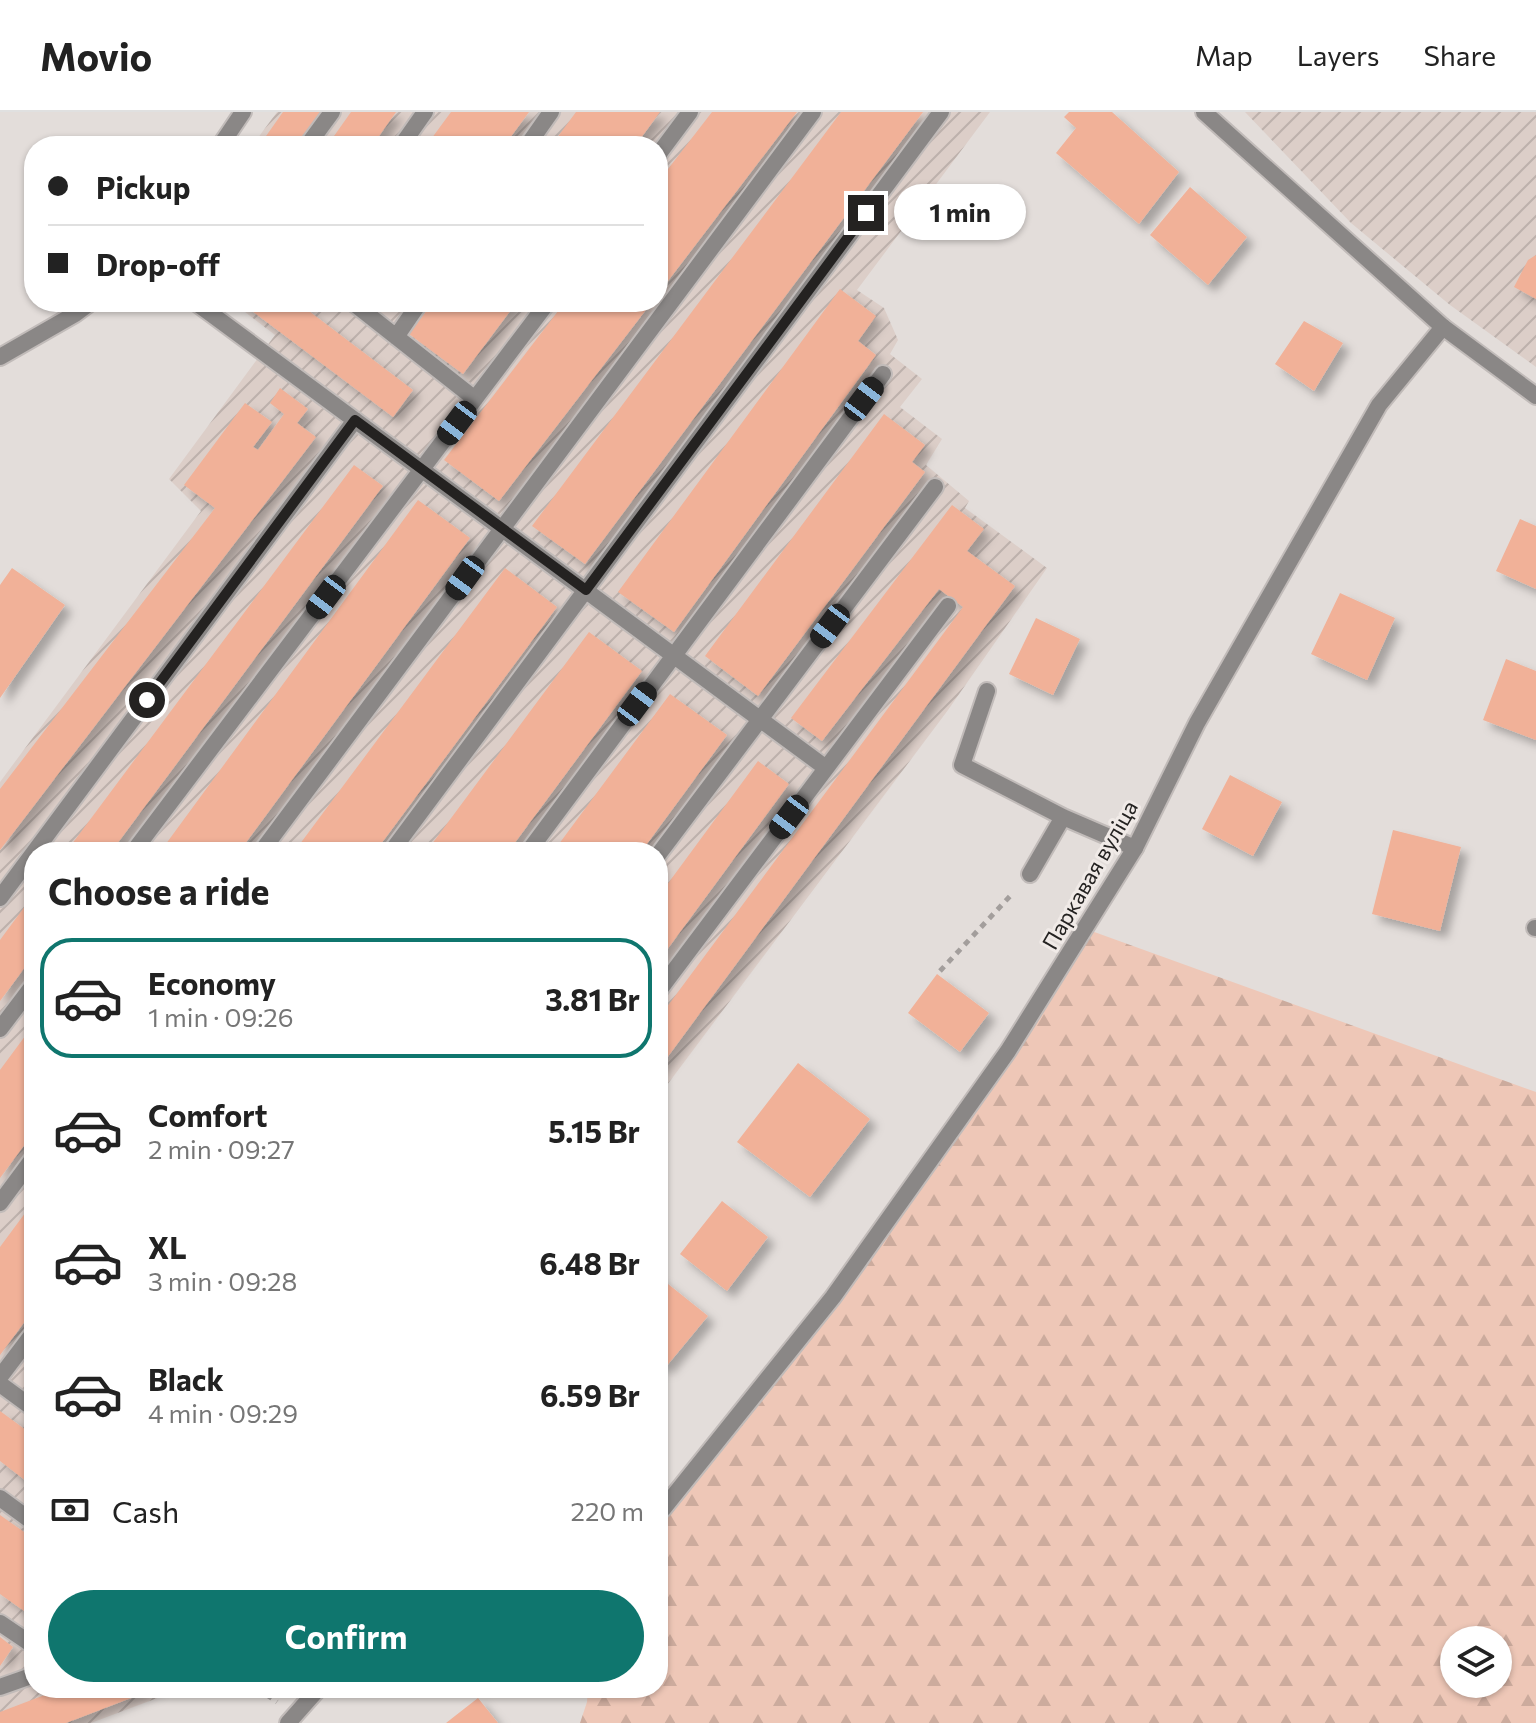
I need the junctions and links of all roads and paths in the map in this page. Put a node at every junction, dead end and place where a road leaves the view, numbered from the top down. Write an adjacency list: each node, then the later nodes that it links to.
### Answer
1 (243, 112): 9 (street)
2 (332, 112): 10 (street)
3 (425, 112): 11 (street)
4 (551, 112): 12 (street)
5 (690, 112): 13 (street)
6 (813, 112): 14 (street)
7 (941, 112): 31 (street)
8 (1204, 112): 21 (street)
9 (227, 136)
10 (314, 136)
11 (408, 136)
12 (534, 136)
13 (668, 142)
14 (668, 306)
15 (78, 312): 23 (street)
16 (209, 312): 27 (street)
17 (365, 312): 22 (street)
18 (413, 312): 22 (street)
19 (540, 312): 26 (street)
20 (664, 312): 30 (street)
21 (1443, 327): 25 (street); 44 (street, Паркавая вуліца)
22 (396, 337): 26 (street)
23 (0, 357)
24 (883, 374): 33 (street)
25 (1536, 396)
26 (475, 399): 28 (street)
27 (355, 420): 28 (street); 38 (street)
28 (422, 469): 30 (street); 39 (street)
29 (935, 487): 35 (street)
30 (502, 529): 31 (street); 40 (street)
31 (586, 590): 33 (street); 41 (street)
32 (948, 606): 36 (street)
33 (674, 655): 35 (street); 42 (street)
34 (987, 691): 37 (street)
35 (760, 719): 36 (street); 43 (street)
36 (826, 768): 49 (street)
37 (1063, 817): 44 (street); 46 (street)
38 (42, 842)
39 (141, 842)
40 (268, 842)
41 (398, 842)
42 (535, 842)
43 (668, 842)
44 (1135, 848): 59 (street, Паркавая вуліца)
45 (24, 866): 47 (street)
46 (1030, 874): 48 (path)
47 (0, 898)
48 (940, 971)
49 (668, 979)
50 (24, 997): 51 (street)
51 (0, 1029)
52 (24, 1171): 53 (street)
53 (0, 1203)
54 (24, 1345): 55 (street)
55 (0, 1377)
56 (0, 1384): 57 (street)
57 (24, 1402)
58 (0, 1498): 60 (street)
59 (668, 1503)
60 (24, 1516)
61 (0, 1623): 62 (street)
62 (24, 1639)
63 (24, 1679): 64 (street)
64 (0, 1687)
65 (310, 1698): 66 (street)
66 (288, 1723)

